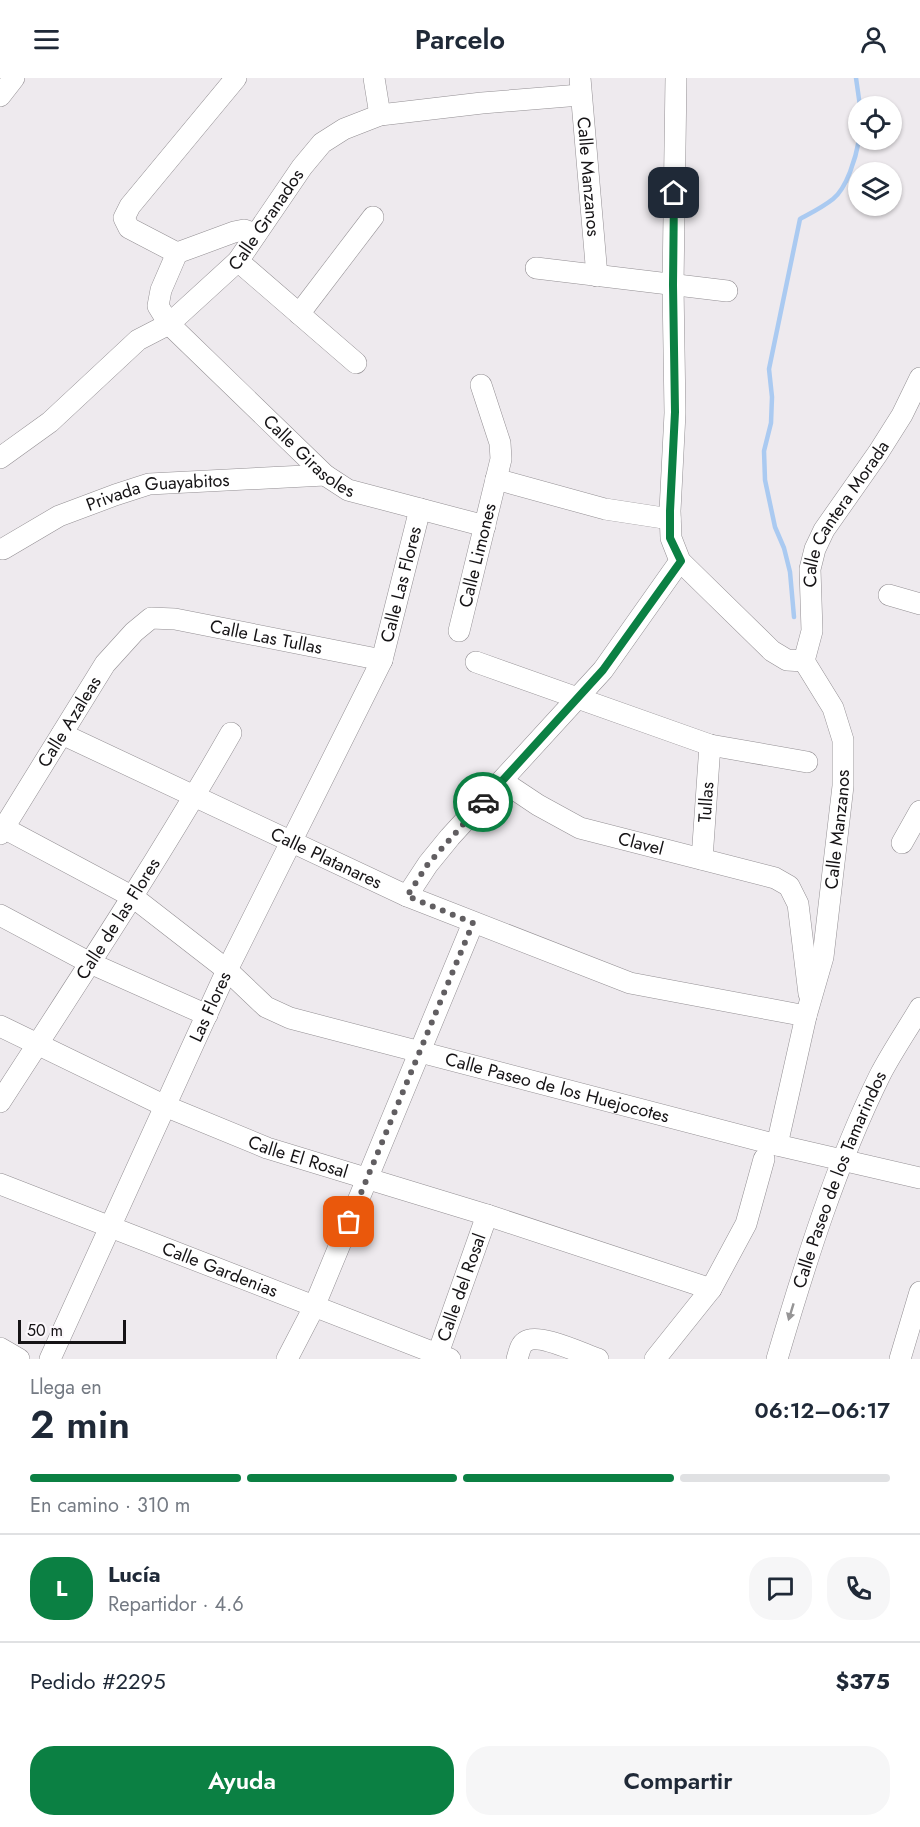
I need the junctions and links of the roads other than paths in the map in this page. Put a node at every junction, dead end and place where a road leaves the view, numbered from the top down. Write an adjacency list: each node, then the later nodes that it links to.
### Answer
1 (14, 78): 6 (street)
2 (236, 78): 10 (street)
3 (374, 78): 7 (street)
4 (676, 78): 14 (street)
5 (580, 87): 7 (street, Calle Granados); 13 (street, Calle Manzanos)
6 (0, 96)
7 (380, 115): 9 (street, Calle Granados)
8 (373, 217): 16 (street)
9 (256, 234): 10 (street); 11 (street, Calle Granados)
10 (177, 253): 17 (street)
11 (238, 261): 16 (street); 17 (street, Calle Granados)
12 (536, 268): 13 (street)
13 (597, 276): 14 (street)
14 (673, 285): 15 (street); 25 (street)
15 (727, 291)
16 (299, 314): 18 (street)
17 (169, 324): 21 (street, Calle Granados); 22 (street, Calle Girasoles)
18 (356, 363)
19 (920, 378): 34 (street, Calle Cantera Morada)
20 (481, 385): 23 (street, Calle Limones)
21 (0, 459)
22 (325, 475): 24 (street, Calle Girasoles); 27 (street, Privada Guayabitos)
23 (496, 479): 25 (street); 26 (street, Calle Limones)
24 (420, 509): 26 (street, Calle Girasoles); 33 (street, Calle Las Flores)
25 (670, 519): 28 (street)
26 (485, 526): 32 (street, Calle Limones)
27 (3, 549)
28 (681, 561): 34 (street); 36 (street)
29 (889, 595): 30 (street)
30 (920, 604)
31 (152, 618): 33 (street, Calle Las Tullas); 38 (street, Calle Azaleas)
32 (459, 631)
33 (382, 660): 45 (street, Las Flores)
34 (804, 661): 56 (street, Calle Manzanos)
35 (476, 662): 36 (street)
36 (577, 699): 39 (street); 41 (street)
37 (231, 733): 42 (street, Calle de las Flores)
38 (63, 734): 42 (street, Calle Platanares); 44 (street, Calle Azaleas)
39 (710, 745): 40 (street); 47 (street, Tullas)
40 (807, 762)
41 (502, 781): 47 (street, Clavel); 49 (street)
42 (195, 797): 45 (street, Calle Platanares); 50 (street, Calle de las Flores)
43 (920, 811): 46 (street)
44 (1, 829): 50 (street, Calle Paseo de los Huejocotes)
45 (291, 842): 49 (street, Calle Platanares); 54 (street, Las Flores)
46 (902, 843)
47 (702, 859): 48 (street, Clavel)
48 (789, 886): 56 (street, Calle Manzanos)
49 (407, 896): 52 (street, Calle Platanares)
50 (133, 897): 53 (street, Calle de las Flores); 54 (street, Calle Paseo de los Huejocotes)
51 (0, 915): 53 (street)
52 (473, 923): 56 (street, Calle Platanares); 60 (street)
53 (90, 963): 57 (street); 59 (street, Calle de las Flores)
54 (227, 970): 57 (street, Las Flores); 60 (street, Calle Paseo de los Huejocotes)
55 (920, 1008): 64 (street, Calle Paseo de los Tamarindos)
56 (808, 1011): 63 (street, Calle Manzanos)
57 (207, 1015): 62 (street, Las Flores)
58 (0, 1026): 59 (street, Calle El Rosal)
59 (37, 1046): 61 (street, Calle de las Flores); 62 (street, Calle El Rosal)
60 (420, 1052): 63 (street, Calle Paseo de los Huejocotes); 66 (street)
61 (0, 1102)
62 (165, 1106): 66 (street, Calle El Rosal); 69 (street, Las Flores)
63 (771, 1152): 64 (street, Calle Paseo de los Huejocotes); 70 (street, Calle Manzanos)
64 (843, 1160): 65 (street, Calle Paseo de los Huejocotes); 81 (street, Calle Paseo de los Tamarindos, one-way to 81)
65 (920, 1178)
66 (367, 1179): 68 (street, Calle El Rosal); 72 (street)
67 (0, 1184): 69 (street, Calle Gardenias)
68 (487, 1215): 70 (street, Calle El Rosal); 74 (street, Calle del Rosal)
69 (110, 1228): 72 (street, Calle Gardenias); 76 (street, Las Flores)
70 (711, 1288): 80 (street, Calle Manzanos)
71 (920, 1292): 82 (street)
72 (314, 1307): 74 (street, Calle Gardenias); 77 (street)
73 (0, 1348): 75 (street)
74 (441, 1357)
75 (19, 1359)
76 (50, 1359)
77 (287, 1359)
78 (517, 1359): 79 (street)
79 (598, 1359)
80 (655, 1359)
81 (777, 1359)
82 (900, 1359)

